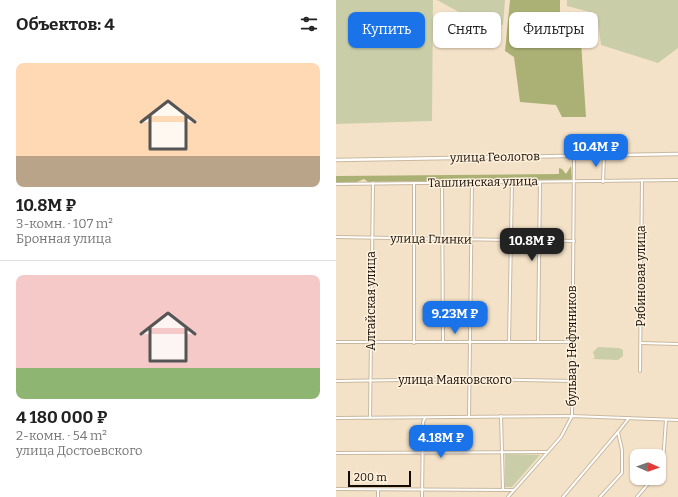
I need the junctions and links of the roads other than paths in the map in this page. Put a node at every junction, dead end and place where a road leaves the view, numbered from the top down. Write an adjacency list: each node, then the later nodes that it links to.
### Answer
1 (678, 154): 3 (main road, улица Геологов)
2 (574, 155): 3 (main road, улица Геологов); 4 (main road, улица Геологов); 7 (street, бульвар Нефтяников)
3 (604, 155): 11 (street)
4 (336, 160)
5 (642, 180): 6 (street, Ташлинская улица); 11 (street, Ташлинская улица); 32 (street, Рябиновая улица)
6 (678, 180)
7 (574, 181): 10 (street, Ташлинская улица); 11 (street, Ташлинская улица); 23 (street, бульвар Нефтяников)
8 (472, 182): 9 (street, Ташлинская улица); 14 (street, Ташлинская улица); 21 (street)
9 (512, 182): 10 (street, Ташлинская улица); 20 (street)
10 (540, 182): 22 (street)
11 (603, 182)
12 (373, 183): 13 (street, Ташлинская улица); 15 (street, Ташлинская улица); 17 (street, Алтайская улица)
13 (414, 183): 14 (street, Ташлинская улица); 18 (street)
14 (442, 183): 19 (street)
15 (336, 184)
16 (336, 237): 17 (street, улица Глинки)
17 (372, 238): 18 (street, улица Глинки); 25 (street, Алтайская улица)
18 (414, 239): 19 (street, улица Глинки); 31 (street)
19 (442, 239): 21 (street, улица Глинки); 26 (street)
20 (510, 239): 21 (street, улица Глинки); 22 (street, улица Глинки); 28 (street)
21 (472, 240): 27 (street)
22 (539, 240): 23 (street, улица Глинки); 29 (street)
23 (574, 241): 30 (street, бульвар Нефтяников)
24 (336, 342): 25 (street)
25 (371, 342): 31 (street); 37 (street, Алтайская улица)
26 (443, 342): 27 (street); 31 (street)
27 (470, 342): 28 (street); 35 (street)
28 (509, 342): 29 (street)
29 (538, 342): 30 (street)
30 (573, 342): 38 (street, бульвар Нефтяников)
31 (414, 343)
32 (641, 343): 33 (street); 34 (street, Рябиновая улица)
33 (678, 344)
34 (640, 371)
35 (469, 379): 37 (street, улица Маяковского); 38 (street, улица Маяковского); 39 (street)
36 (336, 380): 37 (street, улица Маяковского)
37 (370, 381): 43 (street, Алтайская улица)
38 (574, 381): 41 (street, бульвар Нефтяников)
39 (469, 416): 40 (street); 44 (street)
40 (501, 416): 41 (street); 52 (street)
41 (572, 416): 45 (street); 53 (street)
42 (336, 418): 43 (street)
43 (370, 418): 44 (street)
44 (425, 418): 51 (street)
45 (629, 418): 46 (street); 48 (street)
46 (666, 420): 47 (street); 49 (street)
47 (678, 420)
48 (618, 432): 63 (street); 64 (street)
49 (664, 449)
50 (336, 452): 51 (street)
51 (422, 452): 52 (street); 56 (street)
52 (502, 452): 53 (street); 58 (street)
53 (546, 452): 59 (street)
54 (647, 485): 65 (street)
55 (336, 489): 57 (street)
56 (422, 489): 57 (street); 58 (street); 61 (street)
57 (378, 490): 60 (street)
58 (504, 490): 59 (street)
59 (514, 490): 62 (street)
60 (378, 497)
61 (422, 497)
62 (508, 497)
63 (563, 497)
64 (600, 497)
65 (637, 497)

